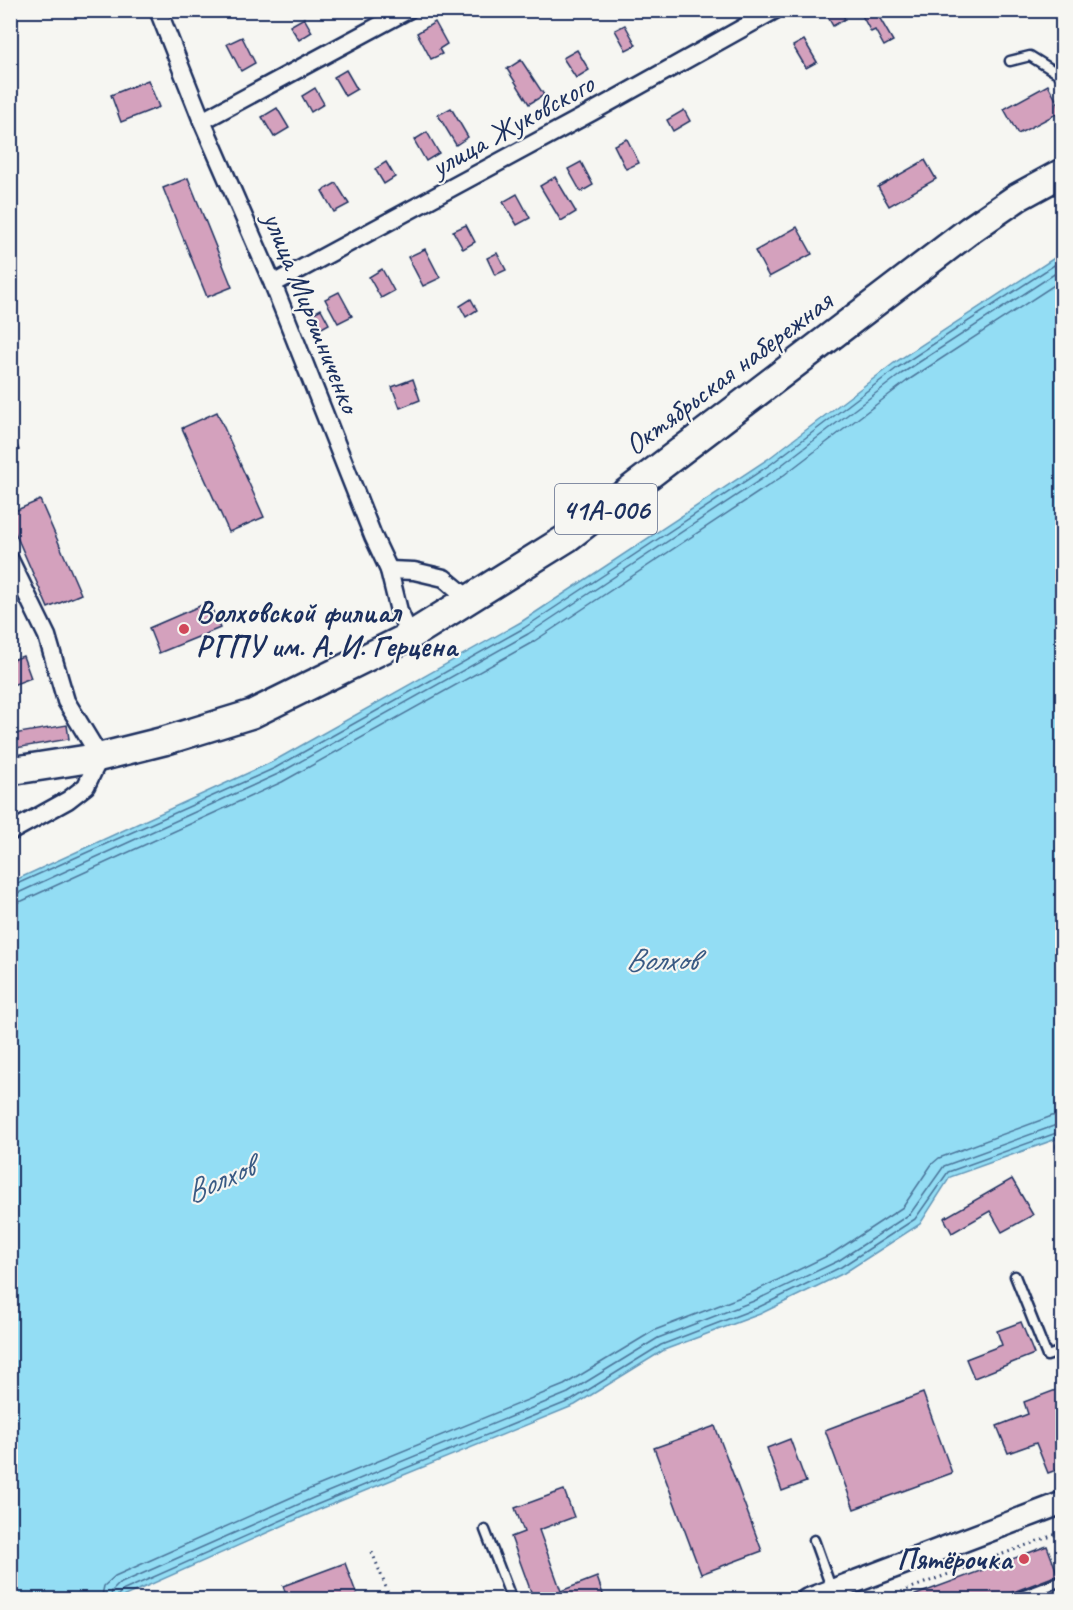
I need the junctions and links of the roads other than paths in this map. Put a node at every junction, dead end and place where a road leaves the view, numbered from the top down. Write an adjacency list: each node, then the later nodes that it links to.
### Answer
1 (158, 10): 6 (street, улица Мирошниченко)
2 (408, 10): 6 (street)
3 (775, 10): 8 (street, улица Жуковского)
4 (1010, 61): 5 (lane)
5 (1062, 76)
6 (202, 121): 8 (street, улица Мирошниченко)
7 (1062, 173): 11 (main road, Октябрьская набережная / 41А-006)
8 (273, 284): 10 (street, улица Мирошниченко)
9 (10, 560): 13 (street)
10 (389, 570): 11 (street); 12 (street, улица Мирошниченко)
11 (469, 599): 12 (main road, Октябрьская набережная / 41А-006)
12 (410, 636): 13 (main road, Октябрьская набережная / 41А-006)
13 (99, 757): 14 (main road, 41А-006); 15 (street)
14 (10, 771)
15 (10, 832)
16 (1015, 1276): 17 (lane)
17 (1062, 1351)
18 (1062, 1503): 22 (street)
19 (485, 1530): 23 (lane)
20 (814, 1540): 22 (lane)
21 (1062, 1581): 24 (lane)
22 (823, 1596)
23 (512, 1599)
24 (1011, 1599)

